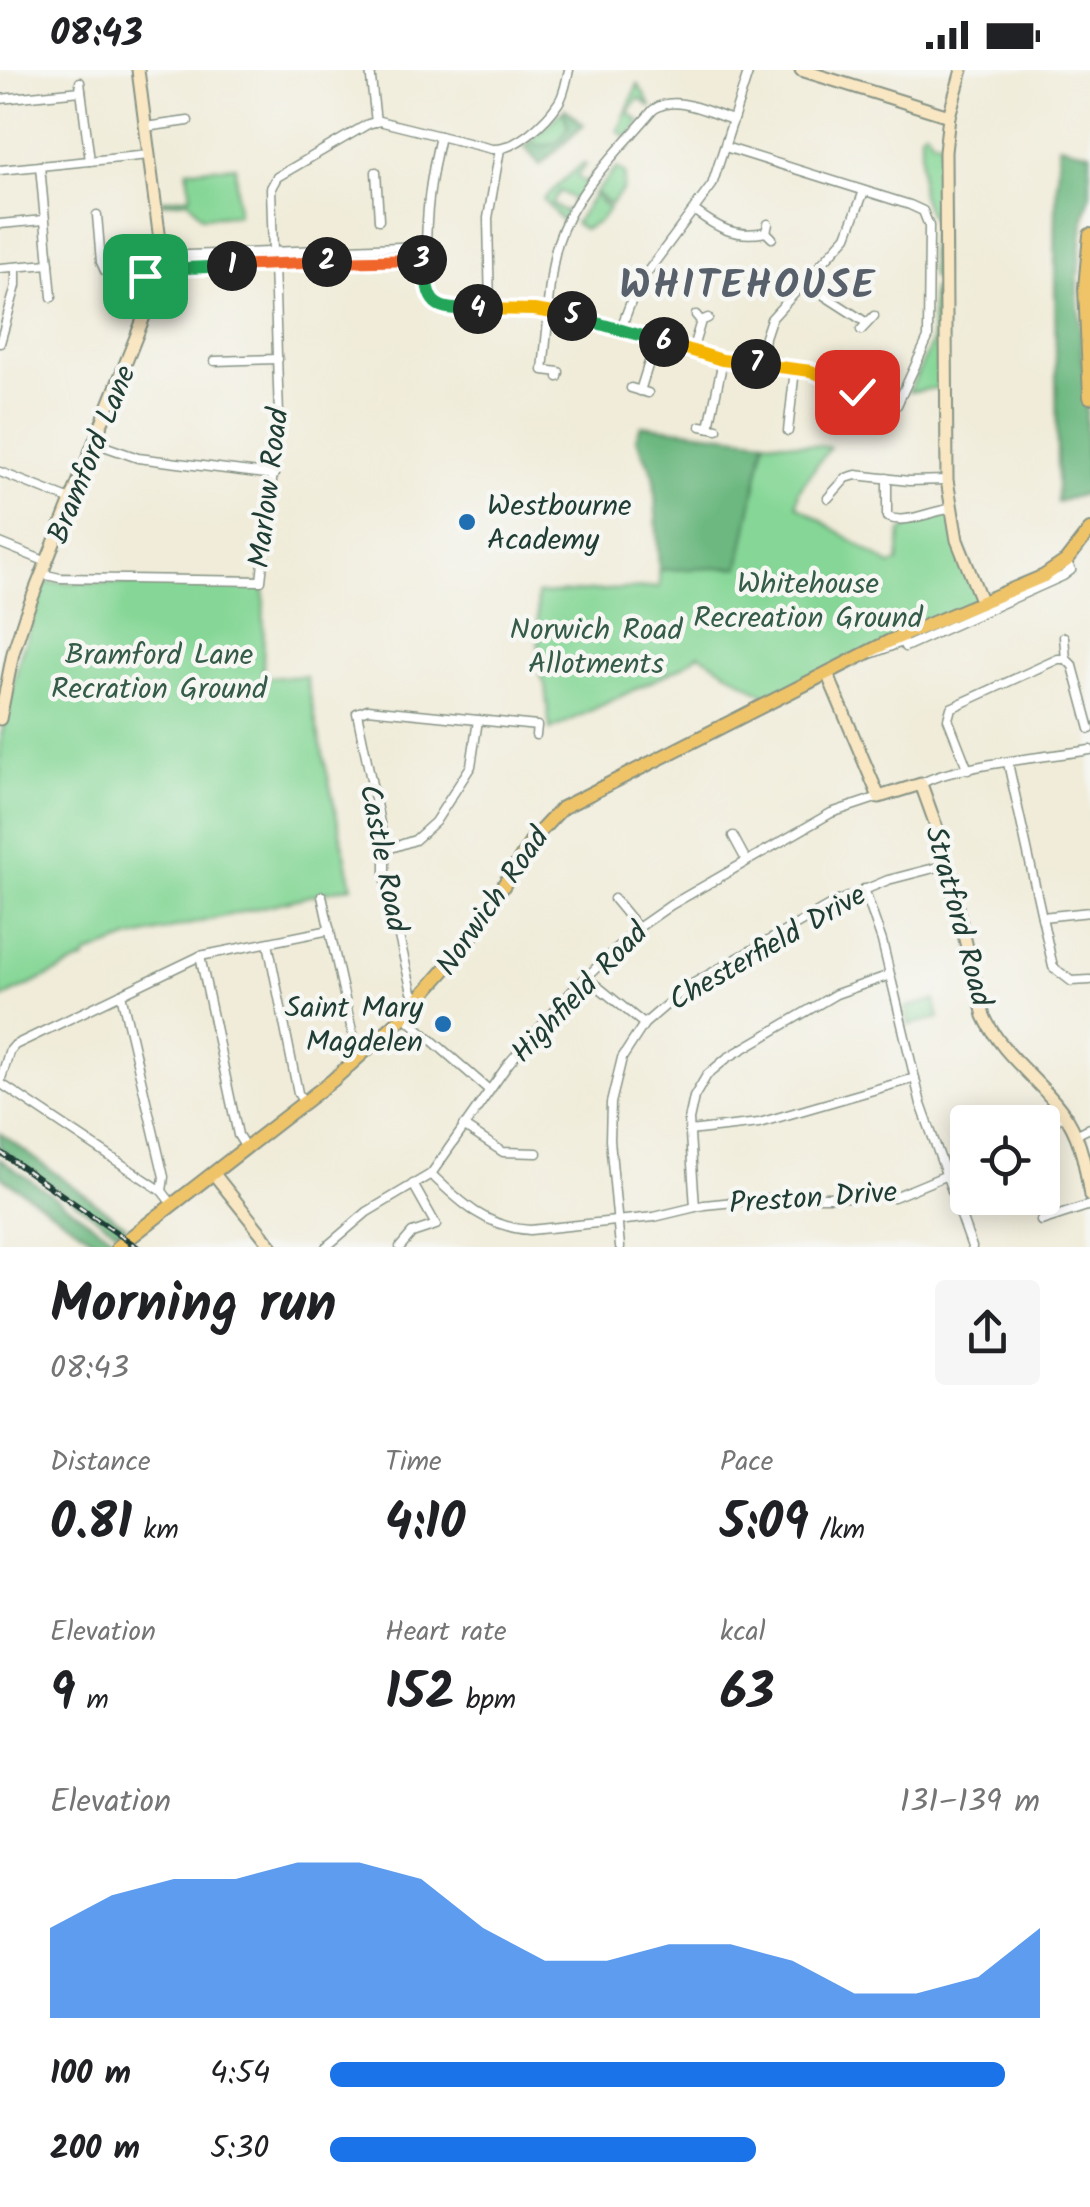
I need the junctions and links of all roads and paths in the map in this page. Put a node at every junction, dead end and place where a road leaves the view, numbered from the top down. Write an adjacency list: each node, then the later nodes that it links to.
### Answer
1 (138, 70): 12 (street, Bramford Lane)
2 (370, 70): 11 (street)
3 (568, 70): 15 (street)
4 (749, 70): 9 (street)
5 (801, 70): 8 (street)
6 (962, 70): 8 (street)
7 (0, 99): 17 (street)
8 (949, 116): 43 (street)
9 (733, 120): 14 (street); 46 (street)
10 (188, 122): 12 (street)
11 (376, 122): 13 (street); 31 (street)
12 (146, 127): 16 (street, Bramford Lane)
13 (440, 136): 15 (street); 29 (street)
14 (725, 148): 21 (street); 22 (street)
15 (500, 150): 45 (street)
16 (149, 154): 17 (street); 40 (street, Bramford Lane)
17 (90, 161): 18 (street)
18 (40, 166): 19 (street); 24 (street)
19 (0, 170)
20 (376, 172): 25 (street)
21 (864, 191): 41 (street); 42 (street)
22 (695, 210): 27 (street); 49 (street)
23 (95, 219): 40 (street)
24 (44, 220): 26 (street); 35 (street)
25 (379, 220)
26 (0, 224)
27 (769, 231)
28 (1090, 235): 60 (main road)
29 (426, 246): 30 (street); 33 (street)
30 (304, 251): 31 (street); 34 (street)
31 (273, 252): 32 (street)
32 (243, 254): 37 (street); 40 (street)
33 (426, 260): 34 (street); 45 (street)
34 (304, 263): 36 (street)
35 (49, 264): 38 (street); 44 (street)
36 (274, 264): 37 (street); 53 (street, Marlow Road)
37 (244, 266): 40 (street)
38 (16, 267): 39 (street); 51 (street)
39 (0, 268)
40 (161, 268): 63 (street, Bramford Lane)
41 (808, 278): 48 (street); 56 (street)
42 (929, 284): 43 (street); 57 (street)
43 (946, 285): 67 (street)
44 (49, 291)
45 (490, 308): 46 (street)
46 (548, 311): 49 (street); 58 (street)
47 (702, 318): 52 (street)
48 (867, 323)
49 (622, 328): 50 (street)
50 (656, 340): 52 (street); 59 (street)
51 (0, 343)
52 (692, 351): 54 (street)
53 (278, 358): 55 (street); 65 (street, Marlow Road)
54 (722, 360): 56 (street); 61 (street)
55 (214, 361)
56 (762, 365): 57 (street)
57 (796, 369): 62 (street)
58 (558, 376)
59 (640, 391)
60 (1090, 396)
61 (709, 427)
62 (788, 431)
63 (95, 443): 65 (street); 69 (street, Bramford Lane)
64 (0, 472): 69 (street)
65 (274, 475): 74 (street, Marlow Road)
66 (887, 478): 67 (street); 68 (street); 70 (street)
67 (947, 480): 70 (street)
68 (828, 498)
69 (71, 500): 74 (street, Bramford Lane)
70 (950, 509): 75 (street)
71 (1089, 534): 73 (main road, Norwich Road)
72 (0, 543): 74 (street)
73 (1066, 561): 75 (main road, Norwich Road); 77 (street, Norwich Road)
74 (44, 568): 80 (street, Bramford Lane)
75 (982, 603): 77 (main road, Norwich Road)
76 (1064, 637): 78 (street)
77 (898, 640): 79 (main road, Norwich Road)
78 (1066, 659): 82 (street); 86 (street)
79 (827, 673): 88 (street); 106 (main road, Norwich Road)
80 (0, 719)
81 (478, 720): 83 (street); 90 (street); 90 (street, Castle Road)
82 (1090, 729)
83 (536, 734)
84 (1090, 750): 85 (street)
85 (1008, 764): 86 (street); 97 (street)
86 (968, 770): 87 (street)
87 (921, 784): 88 (street); 92 (street, Stratford Road)
88 (879, 797): 91 (street, Highfield Road)
89 (733, 836): 91 (street)
90 (385, 850): 106 (street, Castle Road)
91 (746, 860): 98 (street, Highfield Road)
92 (946, 865): 93 (street, Chesterfield Drive); 114 (street, Stratford Road)
93 (864, 889): 102 (street); 108 (street, Chesterfield Drive)
94 (322, 896): 99 (street)
95 (614, 899): 98 (street)
96 (1090, 912): 97 (street)
97 (1042, 917): 104 (street)
98 (638, 928): 103 (street, Highfield Road)
99 (330, 930): 100 (street); 109 (street)
100 (268, 943): 101 (street); 113 (street)
101 (200, 956): 105 (street); 120 (street)
102 (890, 975): 110 (street); 118 (street)
103 (586, 976): 108 (street); 112 (street, Highfield Road)
104 (1090, 980)
105 (121, 994): 111 (street); 126 (street)
106 (419, 1000): 107 (main road, Norwich Road)
107 (404, 1016): 109 (main road, Norwich Road); 112 (street)
108 (644, 1024): 131 (street, Chesterfield Drive)
109 (362, 1056): 113 (main road, Norwich Road)
110 (914, 1078): 118 (street); 124 (street)
111 (0, 1082): 126 (street)
112 (489, 1090): 116 (street, Highfield Road)
113 (304, 1103): 120 (main road, Norwich Road)
114 (1062, 1113): 115 (street); 119 (street, Stratford Road)
115 (1060, 1115)
116 (464, 1126): 121 (street); 123 (street, Highfield Road)
117 (1090, 1128): 119 (street)
118 (689, 1131): 130 (street)
119 (1076, 1135): 127 (street, Stratford Road)
120 (246, 1148): 122 (main road, Norwich Road)
121 (537, 1154)
122 (214, 1174): 128 (main road, Norwich Road); 134 (street)
123 (430, 1174): 125 (street, Highfield Road); 131 (street, Preston Drive)
124 (947, 1175): 130 (street, Preston Drive); 138 (street)
125 (413, 1184): 135 (street, Highfield Road); 136 (street)
126 (162, 1192): 128 (street)
127 (1090, 1196)
128 (172, 1204): 133 (main road, Norwich Road)
129 (1090, 1204): 132 (street)
130 (696, 1206): 131 (street, Preston Drive)
131 (618, 1221): 137 (street, Chesterfield Drive)
132 (1041, 1221)
133 (118, 1247)
134 (272, 1247)
135 (326, 1247)
136 (400, 1247)
137 (620, 1247)
138 (972, 1247)

